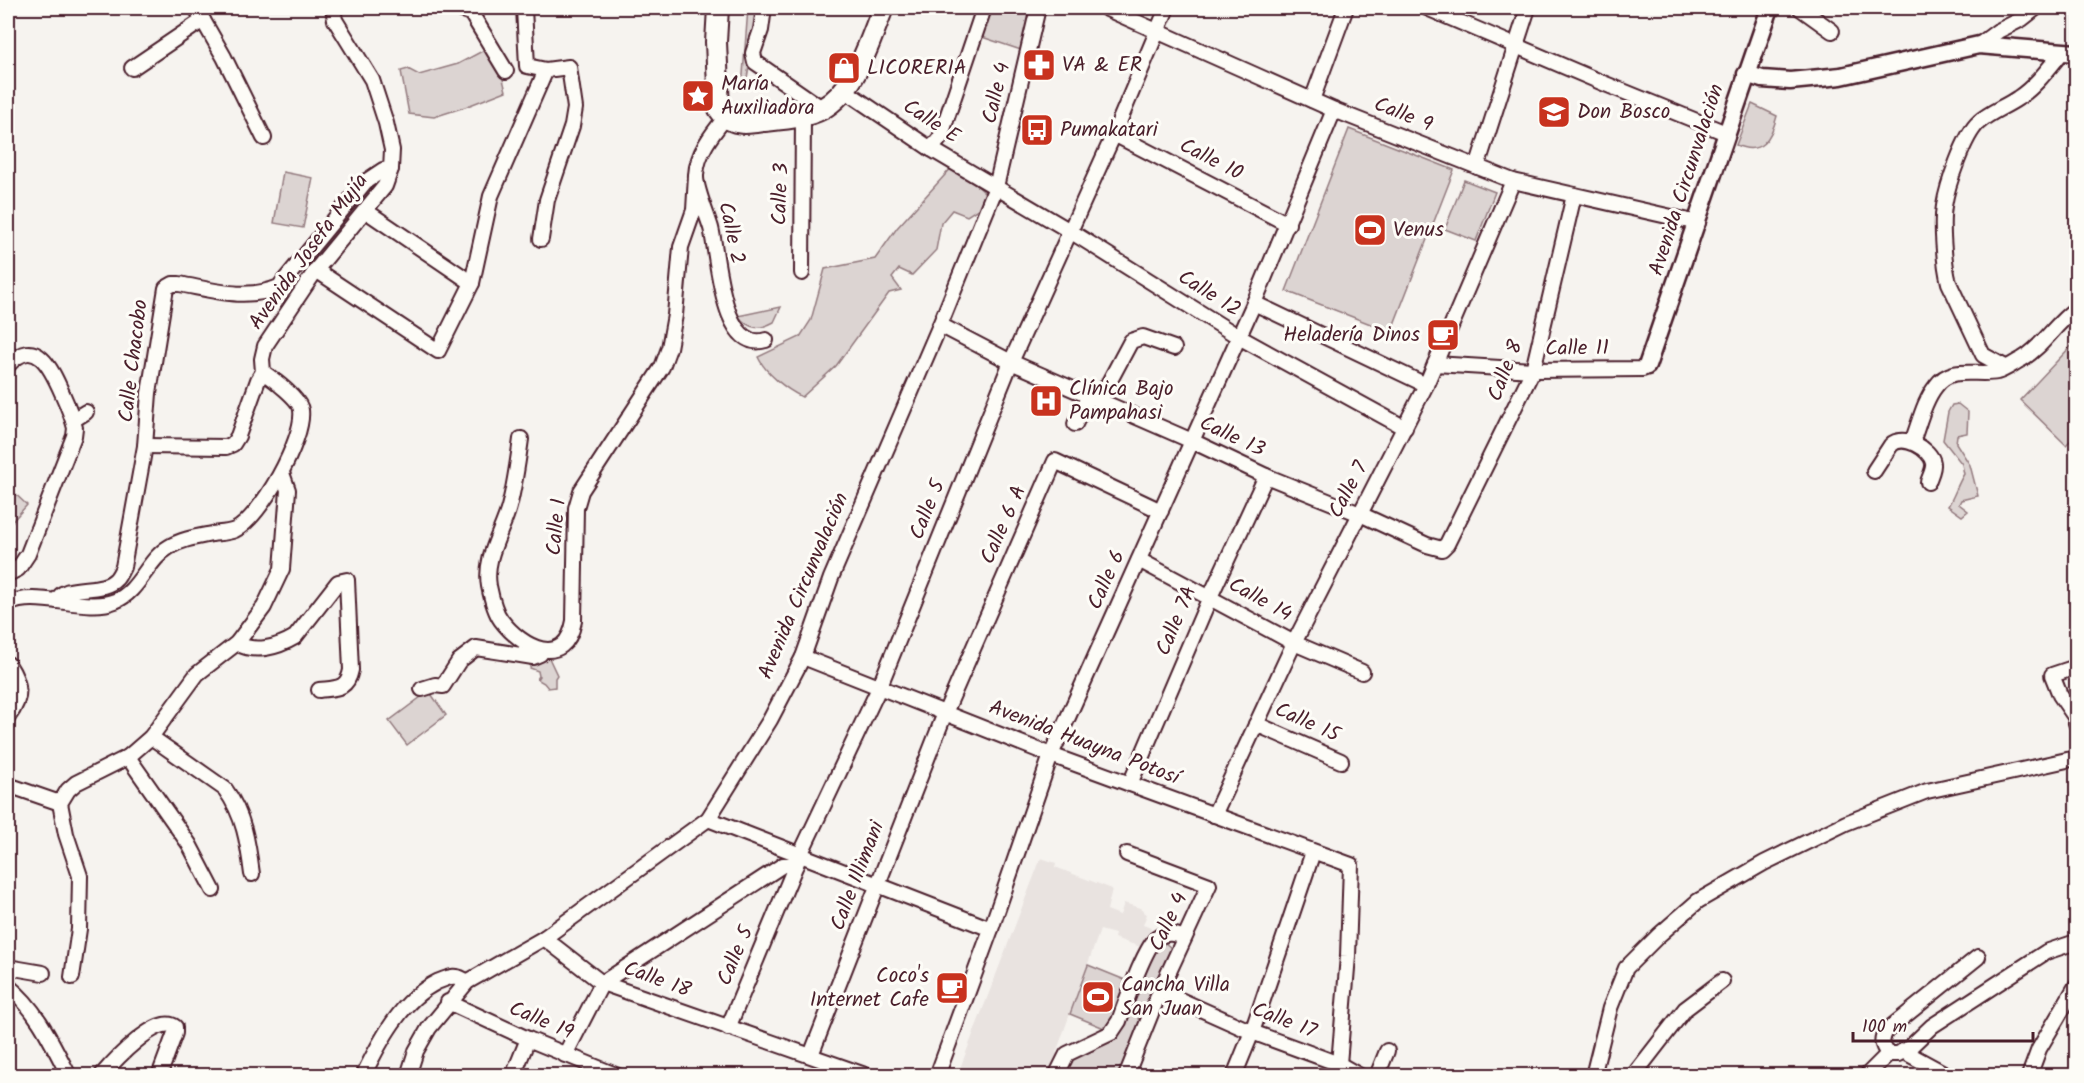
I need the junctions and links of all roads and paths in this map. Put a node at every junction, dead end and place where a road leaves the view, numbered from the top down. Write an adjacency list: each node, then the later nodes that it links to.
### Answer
1 (333, 8): 39 (street, Avenida Josefa Mujía)
2 (456, 8): 17 (street)
3 (524, 8): 25 (street)
4 (718, 8): 33 (main road)
5 (764, 8): 30 (street)
6 (883, 8): 28 (main road)
7 (984, 8): 37 (street)
8 (1038, 8): 42 (street, Calle 4)
9 (1105, 8): 19 (street, Calle 9)
10 (1167, 8): 19 (street, Calle 5)
11 (1346, 8): 29 (street)
12 (1427, 8): 22 (street)
13 (1528, 8): 22 (street)
14 (1770, 8): 27 (street, Avenida Circunvalación)
15 (1800, 8): 20 (street)
16 (2036, 8): 21 (street)
17 (471, 10): 26 (street)
18 (199, 14): 24 (street); 36 (street)
19 (1158, 30): 29 (street, Calle 9); 35 (street, Calle 5)
20 (1832, 31)
21 (1979, 45): 23 (street); 27 (street)
22 (1515, 46): 34 (street); 38 (street)
23 (2069, 52): 62 (street)
24 (132, 68)
25 (546, 70): 48 (street); 51 (street)
26 (506, 71)
27 (1746, 74): 34 (street, Avenida Circunvalación)
28 (844, 90): 30 (main road); 37 (street, Calle E)
29 (1312, 100): 31 (street, Calle 9)
30 (822, 108): 32 (main road)
31 (1334, 110): 38 (street, Calle 9); 46 (street, Calle 6)
32 (803, 116): 33 (main road); 50 (street, Calle 3)
33 (725, 118): 40 (street)
34 (1726, 133): 45 (street, Avenida Circunvalación)
35 (1114, 134): 46 (street, Calle 10); 47 (street, Calle 5)
36 (264, 138)
37 (931, 149): 42 (street, Calle E)
38 (1477, 167): 41 (street, Calle 9)
39 (391, 169): 44 (street, Avenida Josefa Mujía); 74 (street, Calle Chacobo)
40 (696, 176): 56 (street, Calle 2); 89 (street, Calle 1)
41 (1513, 181): 43 (street, Calle 9); 59 (street, Calle 7)
42 (996, 187): 47 (street, Calle 12); 54 (street, Avenida Circunvalación)
43 (1574, 195): 45 (street, Calle 9); 63 (street, Calle 8)
44 (366, 211): 49 (street, Avenida Josefa Mujía); 51 (street)
45 (1698, 223): 61 (street, Avenida Circunvalación)
46 (1288, 224): 52 (street, Calle 6)
47 (1070, 231): 55 (street, Calle 12); 58 (street, Calle 5)
48 (541, 239)
49 (316, 270): 51 (street); 64 (street, Avenida Josefa Mujía)
50 (802, 273)
51 (472, 283)
52 (1254, 303): 55 (street, Calle 6); 65 (street)
53 (2076, 309): 62 (street)
54 (940, 326): 58 (street, Calle 13); 90 (street, Avenida Circunvalación)
55 (1239, 337): 70 (street, Calle 12); 72 (street, Calle 6)
56 (766, 340)
57 (1174, 348): 66 (street)
58 (1011, 362): 66 (street, Calle 13); 95 (street, Calle 5)
59 (1435, 364): 63 (street, Calle 11); 65 (street, Calle 7)
60 (8, 365): 68 (street)
61 (1647, 366): 63 (street, Calle 11)
62 (2005, 367): 73 (street)
63 (1533, 370): 81 (street, Calle 8)
64 (263, 372): 74 (street, Avenida Josefa Mujía); 76 (street)
65 (1426, 385): 70 (street, Calle 7)
66 (1094, 398): 69 (street); 72 (street, Calle 13)
67 (87, 412): 68 (street)
68 (73, 420): 83 (street)
69 (1075, 424)
70 (1405, 428): 80 (street, Calle 7)
71 (521, 439): 89 (street)
72 (1192, 441): 77 (street, Calle 13); 79 (street, Calle 6)
73 (1912, 442): 75 (street); 78 (street)
74 (145, 446): 85 (street, Calle Chacobo)
75 (1874, 471)
76 (282, 473): 85 (street); 87 (street)
77 (1266, 476): 80 (street, Calle 13); 84 (street, Calle 7A)
78 (1928, 482)
79 (1161, 511): 82 (street, Calle 6); 97 (street, Calle 6 A)
80 (1360, 514): 81 (street, Calle 13); 88 (street, Calle 7)
81 (1442, 549)
82 (1140, 560): 84 (street, Calle 14); 102 (street, Calle 6)
83 (8, 574)
84 (1210, 597): 88 (street, Calle 14); 107 (street, Calle 7A)
85 (57, 601): 86 (street)
86 (8, 604)
87 (237, 643): 96 (street); 101 (street)
88 (1294, 643): 93 (street, Calle 14); 100 (street, Calle 7)
89 (542, 651): 94 (street)
90 (803, 657): 95 (street, Avenida Huayna Potosí); 110 (street, Avenida Circunvalación)
91 (8, 664): 98 (street)
92 (2076, 667): 99 (street)
93 (1362, 672)
94 (422, 688)
95 (879, 688): 97 (street, Avenida Huayna Potosí); 113 (street, Calle 5)
96 (318, 690)
97 (945, 713): 102 (street, Avenida Huayna Potosí); 115 (street, Calle Illimani)
98 (8, 717)
99 (2076, 723)
100 (1256, 724): 105 (street, Calle 15); 109 (street, Calle 7)
101 (151, 737): 103 (street); 114 (street)
102 (1051, 755): 107 (street, Avenida Huayna Potosí); 117 (street, Calle 6)
103 (128, 757): 108 (street); 116 (street)
104 (2076, 759): 157 (street)
105 (1341, 761)
106 (8, 784): 108 (street)
107 (1130, 784): 109 (street, Avenida Huayna Potosí)
108 (60, 803): 124 (street)
109 (1214, 815): 111 (street, Avenida Huayna Potosí)
110 (708, 819): 113 (street); 118 (street, Avenida Circunvalación)
111 (1313, 852): 133 (street); 140 (street, Avenida Huayna Potosí)
112 (1127, 854): 119 (street, Calle 4)
113 (798, 860): 115 (street); 127 (street); 132 (street, Calle 5)
114 (252, 874)
115 (877, 885): 117 (street); 139 (street, Calle Illimani)
116 (213, 890)
117 (991, 929): 151 (street, Calle 6)
118 (544, 938): 126 (street, Avenida Circunvalación); 127 (street, Calle 18)
119 (1184, 938): 130 (street, Calle 4); 152 (street)
120 (2076, 942): 136 (street)
121 (1978, 957): 138 (street)
122 (8, 967): 123 (street)
123 (44, 973)
124 (72, 977)
125 (1722, 981): 158 (street)
126 (467, 982): 131 (street, Avenida Circunvalación); 146 (street)
127 (602, 983): 132 (street, Calle 18); 137 (street)
128 (8, 986): 143 (street)
129 (2076, 986): 161 (street)
130 (1160, 991): 133 (street, Calle 17); 153 (street, Calle 4)
131 (448, 1002): 134 (street, Calle 19); 147 (street, Avenida Circunvalación)
132 (728, 1028): 139 (street, Calle 18)
133 (1252, 1032): 140 (street, Calle 17); 154 (street)
134 (528, 1039): 137 (street, Calle 19); 148 (street)
135 (1387, 1051): 156 (street)
136 (1903, 1051): 138 (street); 160 (street)
137 (565, 1054): 141 (street, Calle 19)
138 (1888, 1054): 159 (street)
139 (811, 1055): 142 (street, Calle 18)
140 (1339, 1064): 155 (street, Calle 17)
141 (586, 1070): 149 (street, Calle 19)
142 (853, 1073): 150 (street, Calle 18)
143 (69, 1076)
144 (100, 1076): 145 (street)
145 (159, 1076)
146 (363, 1076)
147 (408, 1076)
148 (513, 1076)
149 (618, 1076)
150 (868, 1076)
151 (937, 1076)
152 (1056, 1076)
153 (1126, 1076)
154 (1234, 1076)
155 (1360, 1076)
156 (1377, 1076)
157 (1593, 1076)
158 (1633, 1076)
159 (1866, 1076)
160 (1949, 1076)
161 (2029, 1076)

